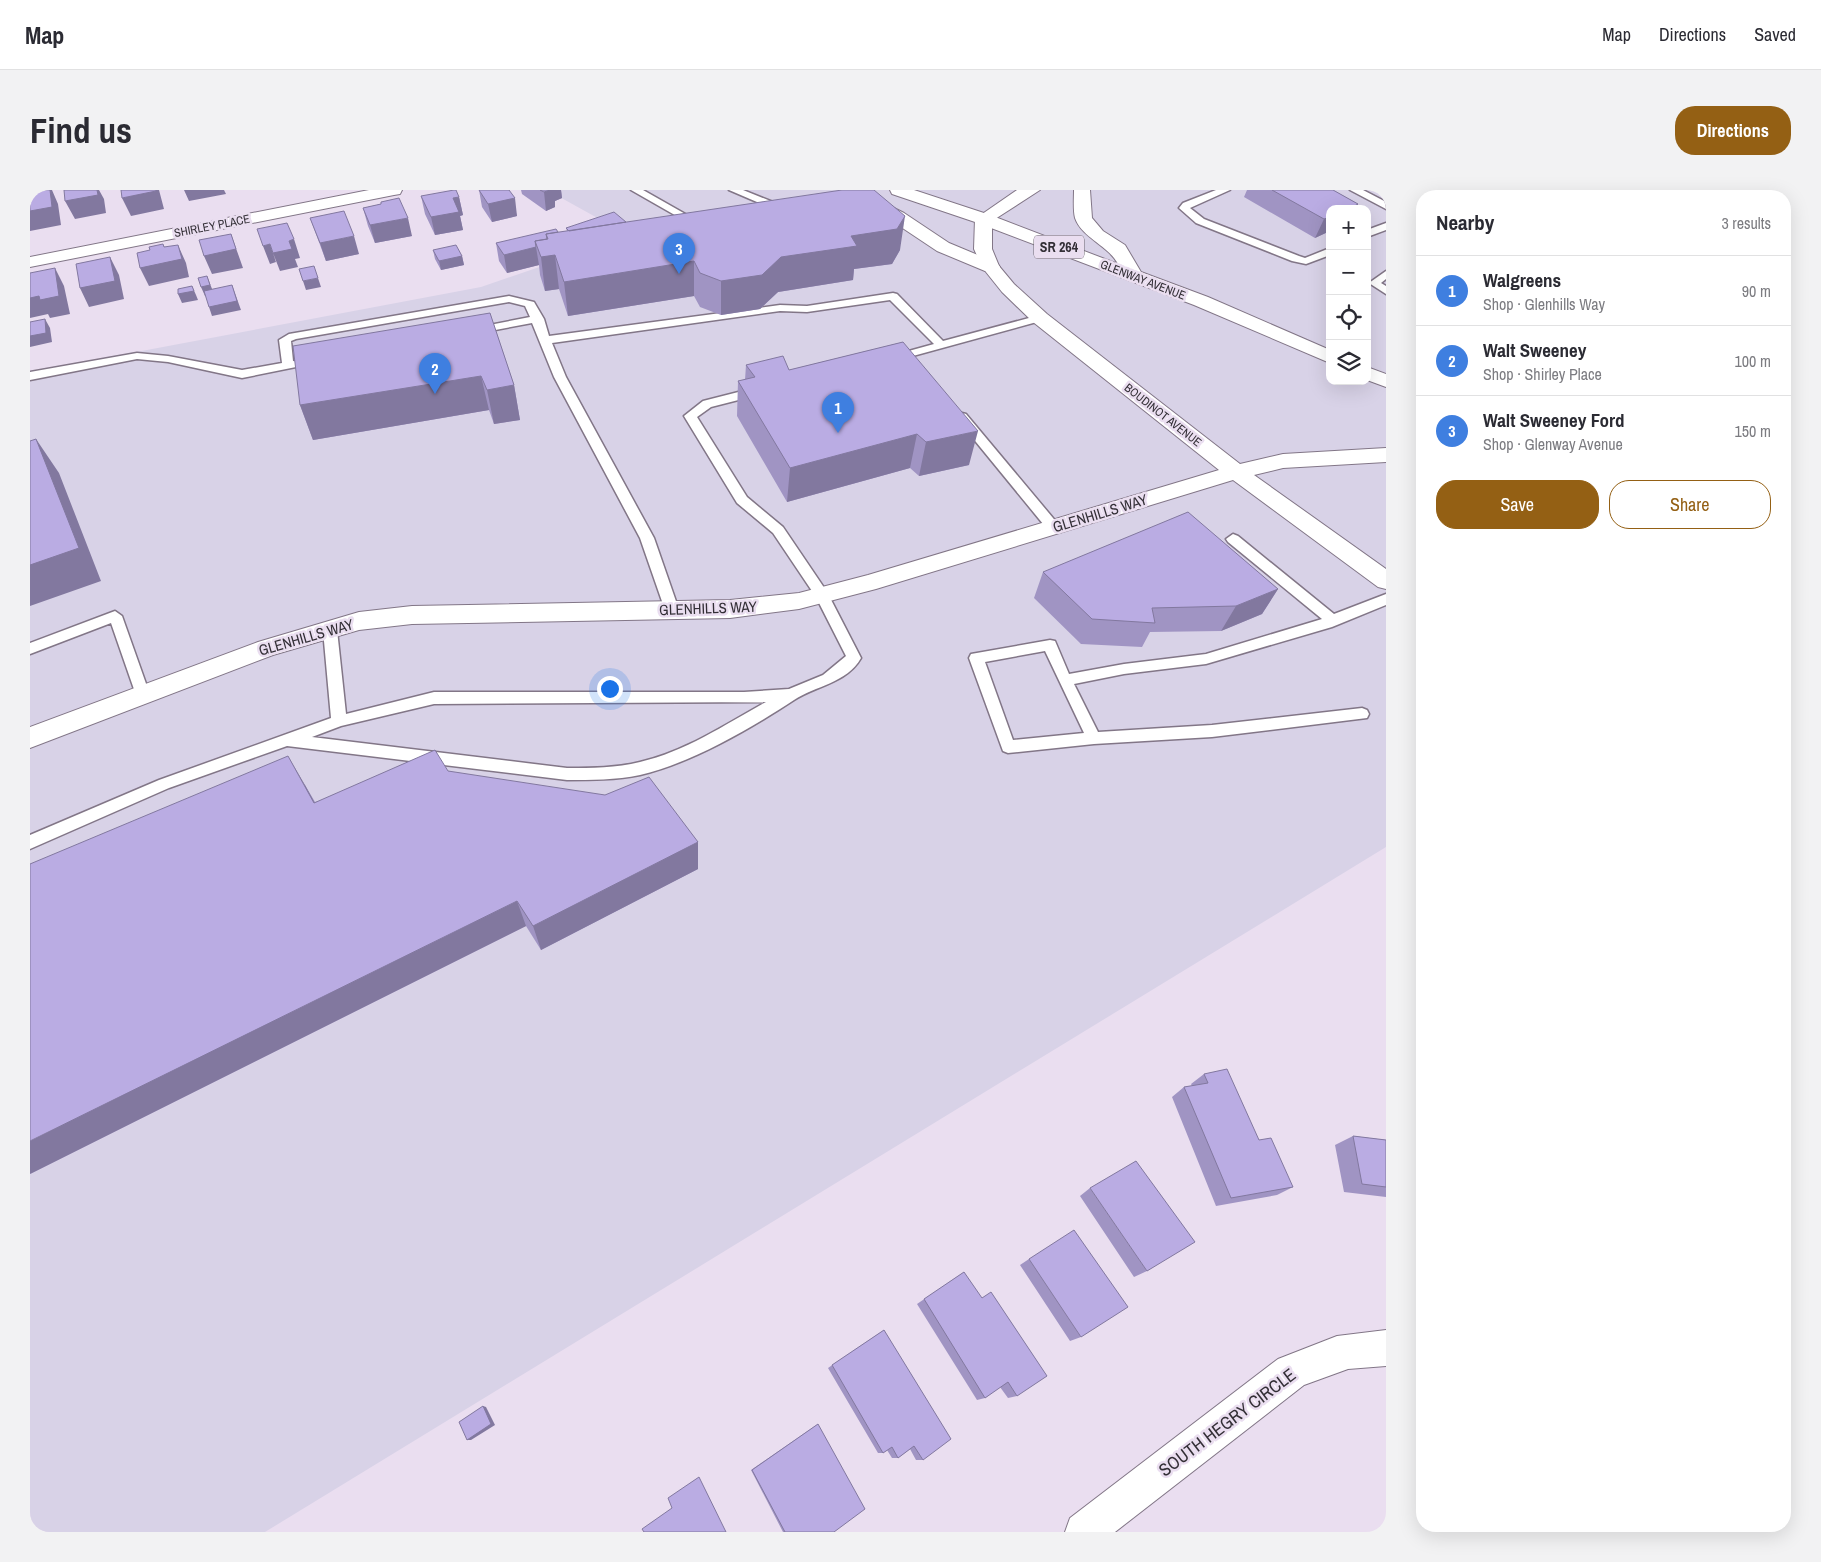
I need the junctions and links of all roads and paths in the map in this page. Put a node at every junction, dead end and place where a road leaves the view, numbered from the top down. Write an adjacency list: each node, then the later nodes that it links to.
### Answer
1 (394, 190): 17 (street, SHIRLEY PLACE)
2 (636, 190): 13 (lane)
3 (734, 190): 11 (lane)
4 (856, 190): 18 (street)
5 (898, 190): 12 (street, GLENWAY AVENUE / SR 264)
6 (1032, 190): 12 (street)
7 (1082, 190): 20 (street)
8 (1225, 190): 16 (lane)
9 (1355, 190): 10 (lane)
10 (1386, 206)
11 (743, 215)
12 (984, 219): 18 (street, BOUDINOT AVENUE); 20 (street, GLENWAY AVENUE / SR 264)
13 (708, 225)
14 (1386, 226): 15 (lane)
15 (1371, 232)
16 (1326, 253)
17 (30, 262)
18 (991, 267): 22 (street, BOUDINOT AVENUE)
19 (1386, 274): 21 (lane)
20 (1134, 276): 27 (street, GLENWAY AVENUE / SR 264)
21 (1386, 291)
22 (1040, 318): 26 (lane); 37 (street, BOUDINOT AVENUE)
23 (538, 319): 24 (lane); 25 (lane); 30 (lane)
24 (461, 334)
25 (546, 340): 26 (lane); 43 (lane)
26 (942, 346): 28 (lane)
27 (1326, 354)
28 (880, 361)
29 (307, 362): 30 (lane)
30 (288, 366): 32 (lane)
31 (1371, 375): 33 (street)
32 (30, 376)
33 (1386, 381)
34 (774, 387): 41 (lane)
35 (954, 407): 38 (lane)
36 (1386, 455): 37 (street, GLENHILLS WAY)
37 (1236, 472): 38 (street, GLENHILLS WAY); 40 (street, BOUDINOT AVENUE)
38 (1054, 527): 41 (street, GLENHILLS WAY)
39 (1233, 539): 44 (lane)
40 (1386, 581)
41 (822, 595): 43 (street, GLENHILLS WAY); 49 (lane)
42 (1386, 599): 44 (lane)
43 (672, 610): 45 (street, GLENHILLS WAY)
44 (1333, 621): 47 (lane)
45 (330, 630): 48 (street, GLENHILLS WAY); 51 (lane)
46 (30, 648): 48 (lane)
47 (1065, 680): 53 (lane); 53 (lane)
48 (143, 695): 52 (street, GLENHILLS WAY)
49 (791, 695): 51 (lane); 54 (lane)
50 (1362, 714): 53 (lane)
51 (339, 721): 54 (lane)
52 (30, 738)
53 (1094, 738)
54 (288, 740): 55 (lane)
55 (30, 842)
56 (1386, 1348): 57 (street, SOUTH HEGRY CIRCLE)
57 (1084, 1532)

